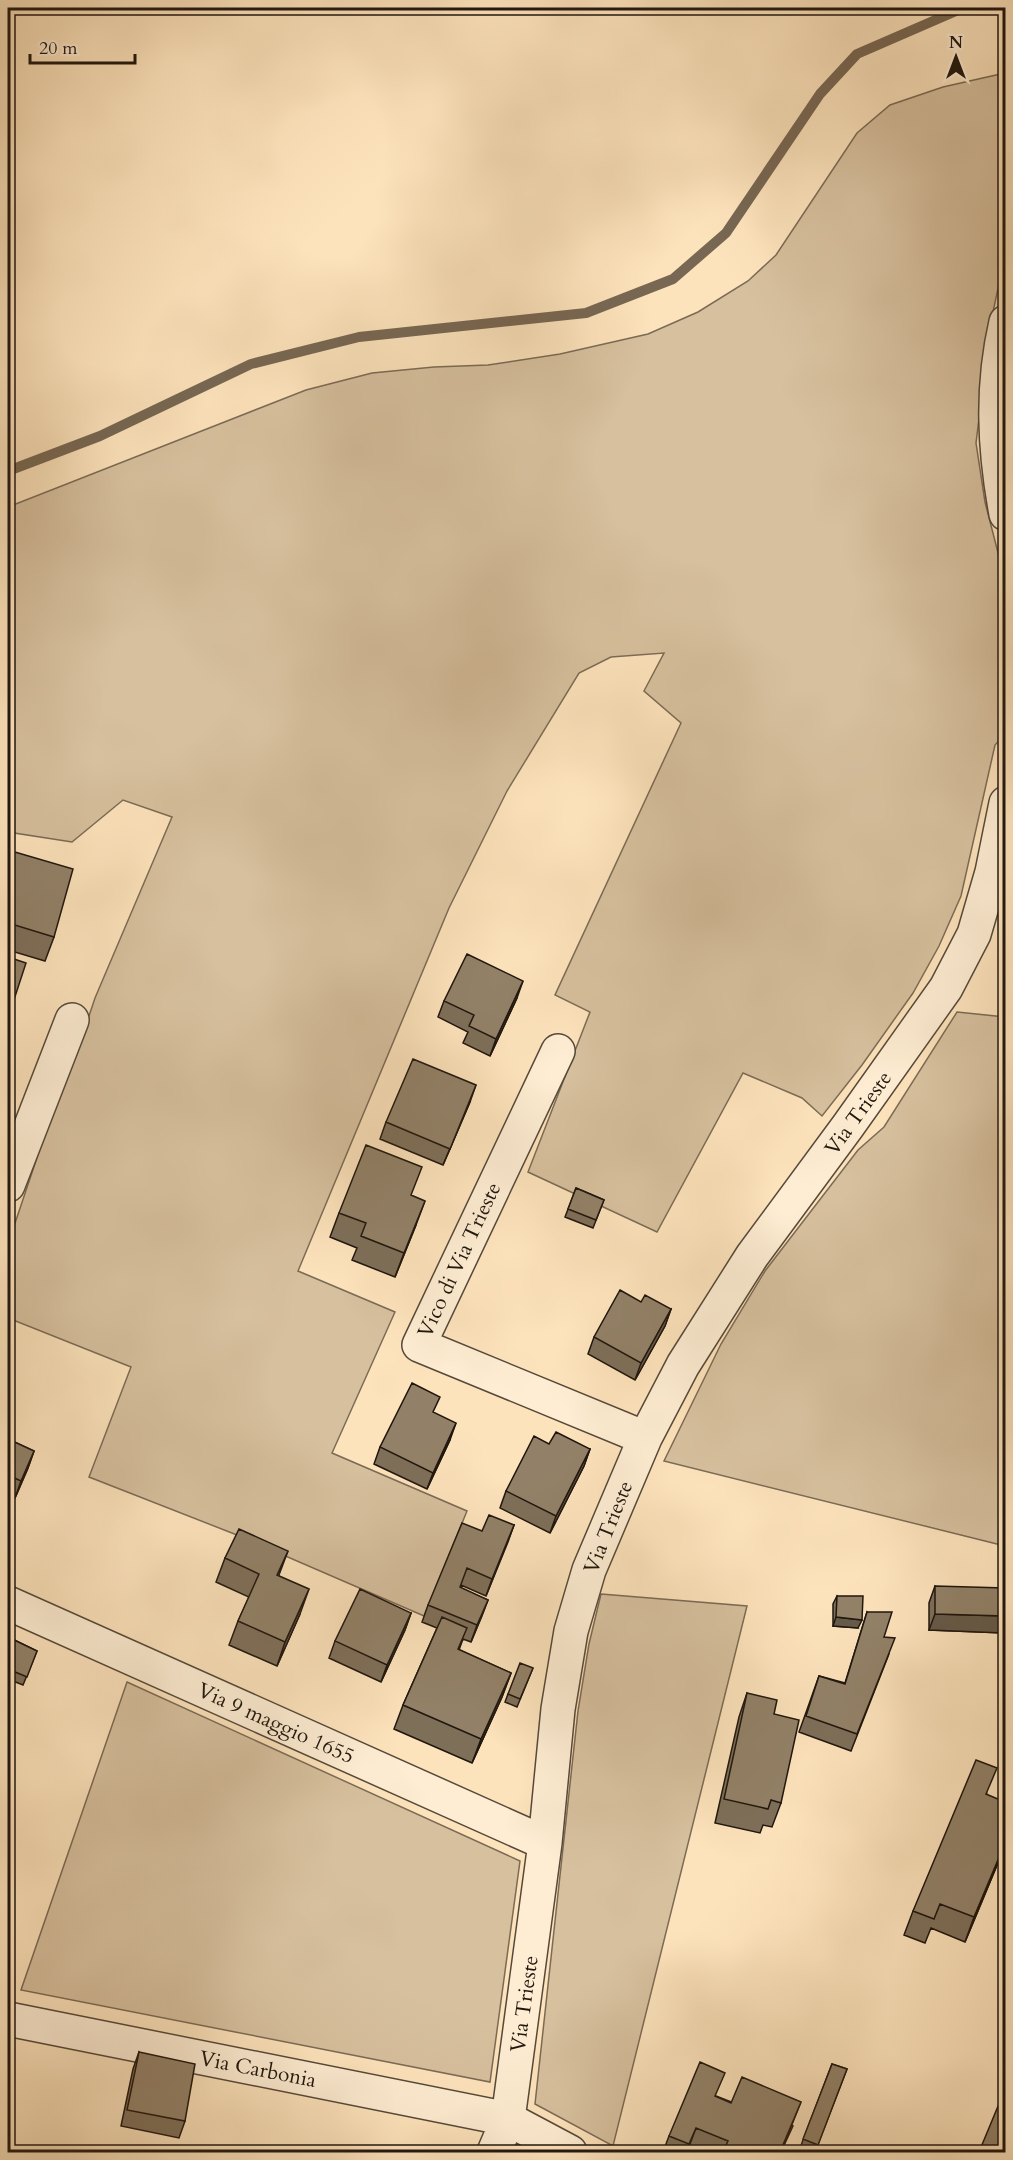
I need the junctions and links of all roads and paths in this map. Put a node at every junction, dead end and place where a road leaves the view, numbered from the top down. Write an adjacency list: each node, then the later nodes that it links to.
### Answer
1 (1005, 322): 2 (street)
2 (1005, 514)
3 (1005, 803): 7 (street, Via Trieste)
4 (72, 1020): 6 (street)
5 (558, 1051): 7 (street, Vico di Via Trieste)
6 (8, 1185)
7 (645, 1438): 9 (street, Via Trieste)
8 (8, 1603): 9 (street, Via 9 maggio 1655)
9 (545, 1843): 11 (street, Via Trieste)
10 (8, 2019): 11 (street, Via Carbonia)
11 (508, 2119): 12 (street, Via Trieste); 13 (street, Via Carbonia)
12 (494, 2152)
13 (570, 2152)

